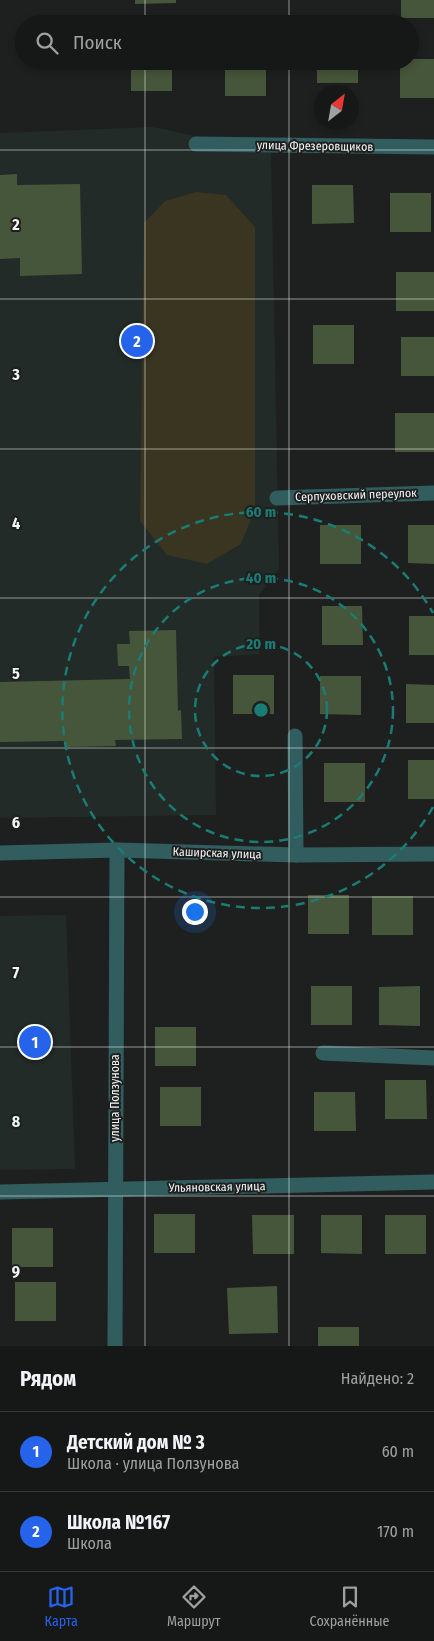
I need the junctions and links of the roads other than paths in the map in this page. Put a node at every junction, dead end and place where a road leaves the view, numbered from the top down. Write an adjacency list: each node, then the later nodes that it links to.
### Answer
1 (196, 144): 2 (street, улица Фрезеровщиков)
2 (434, 147)
3 (434, 493): 4 (street, Серпуховский переулок)
4 (277, 498)
5 (295, 736): 9 (street)
6 (117, 850): 7 (street, Каширская улица); 9 (street, Каширская улица); 13 (street, улица Ползунова)
7 (0, 853)
8 (434, 854): 9 (street, Каширская улица)
9 (296, 856)
10 (323, 1053): 11 (street)
11 (434, 1058)
12 (434, 1182): 13 (street, Ульяновская улица)
13 (114, 1189): 14 (street, Ульяновская улица); 15 (street, улица Ползунова)
14 (0, 1192)
15 (114, 1346)

